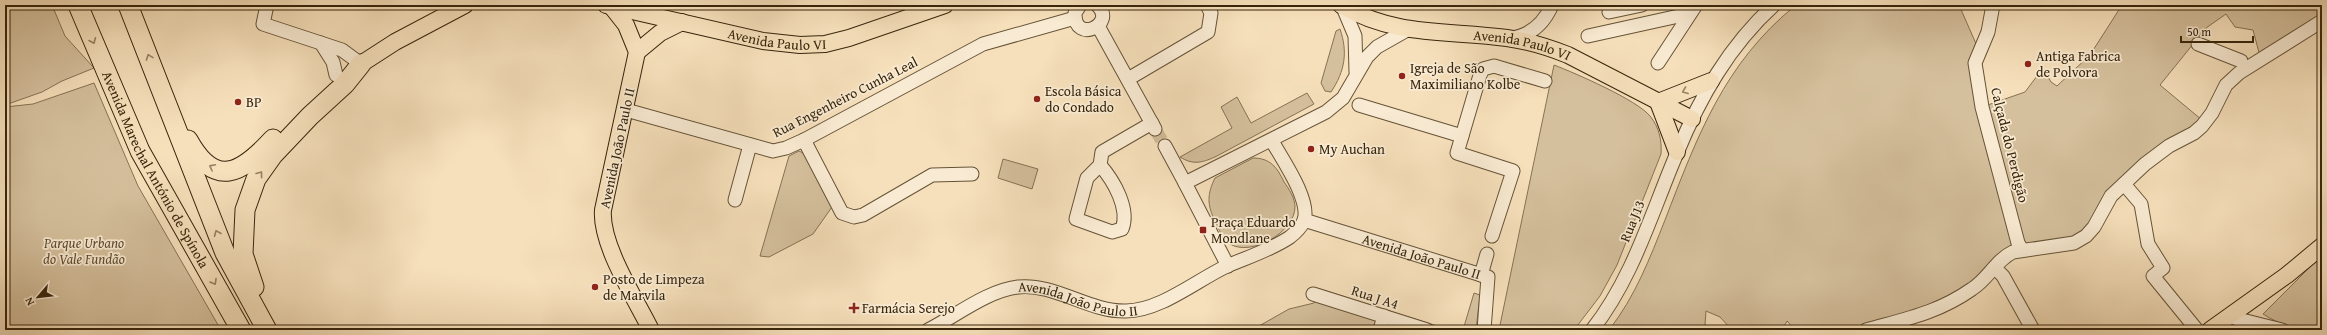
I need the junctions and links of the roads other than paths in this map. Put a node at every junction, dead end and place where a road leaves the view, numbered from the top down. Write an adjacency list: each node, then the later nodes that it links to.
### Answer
1 (78, 5): 64 (highway, Avenida Marechal António de Spínola, one-way to 64)
2 (128, 5): 37 (highway, Avenida Marechal António de Spínola, one-way to 2)
3 (267, 5): 25 (street)
4 (465, 5): 30 (main road)
5 (945, 5): 20 (main road, Avenida Paulo VI)
6 (1080, 5): 18 (street)
7 (1097, 5): 21 (street)
8 (1207, 5): 34 (street)
9 (1341, 5): 22 (main road, Avenida Paulo VI); 31 (street)
10 (1552, 5): 24 (street)
11 (1642, 5): 16 (street)
12 (1668, 5): 17 (street)
13 (1774, 5): 36 (street, Rua J13)
14 (1993, 5): 56 (street, Calçada do Perdigão)
15 (609, 6): 20 (main road, Avenida Paulo VI); 27 (main road)
16 (1609, 12)
17 (1687, 12): 23 (street); 29 (street)
18 (1074, 18): 21 (street); 43 (street, Rua Engenheiro Cunha Leal)
19 (2322, 21): 28 (street)
20 (682, 22): 27 (main road)
21 (1098, 26): 34 (street)
22 (1407, 30): 24 (main road, Avenida Paulo VI); 31 (street)
23 (1588, 36)
24 (1507, 38): 38 (main road, Avenida Paulo VI)
25 (321, 43): 30 (street); 32 (street)
26 (2198, 44): 28 (street)
27 (637, 52): 40 (main road, Avenida João Paulo II)
28 (2247, 61): 33 (street); 51 (street)
29 (1658, 63)
30 (361, 64): 32 (highway); 65 (highway, one-way to 30)
31 (1356, 73): 44 (street)
32 (336, 75): 37 (highway, one-way to 37)
33 (2227, 77)
34 (1128, 79): 48 (street)
35 (1545, 81): 42 (street)
36 (1711, 81): 38 (main road, one-way to 38); 41 (street, Rua J13)
37 (163, 94): 65 (highway, Avenida Marechal António de Spínola, one-way to 37)
38 (1658, 102): 41 (main road, Avenida Paulo VI); 47 (main road)
39 (1359, 105): 42 (street)
40 (626, 110): 45 (street, Rua Engenheiro Cunha Leal); 66 (main road, Avenida João Paulo II)
41 (1692, 119): 47 (street, Rua J13)
42 (1462, 136): 54 (street)
43 (804, 140): 45 (street, Rua Engenheiro Cunha Leal); 49 (street)
44 (1272, 141): 50 (street); 53 (street)
45 (750, 145): 52 (street)
46 (1165, 146): 50 (street)
47 (1677, 152): 71 (street, Rua J13)
48 (1100, 165): 48 (street)
49 (972, 174)
50 (1185, 183): 58 (street)
51 (2124, 184): 56 (street); 74 (street)
52 (735, 200)
53 (1304, 220): 58 (street); 60 (street, Avenida João Paulo II)
54 (1492, 236)
55 (2322, 246): 63 (main road)
56 (2022, 250): 59 (street)
57 (1487, 254): 60 (street)
58 (1228, 266): 67 (street, Avenida João Paulo II)
59 (1995, 268): 72 (street); 73 (street)
60 (1480, 275): 70 (street, Avenida João Paulo II)
61 (1313, 294): 62 (street, Rua J A4)
62 (1384, 316): 68 (street); 69 (street, Rua J A4)
63 (2230, 317): 75 (main road); 76 (street)
64 (241, 330)
65 (268, 330)
66 (651, 330)
67 (928, 330)
68 (1380, 330)
69 (1427, 330)
70 (1484, 330)
71 (1592, 330)
72 (1866, 330)
73 (2033, 330)
74 (2197, 330)
75 (2210, 330)
76 (2282, 330)

